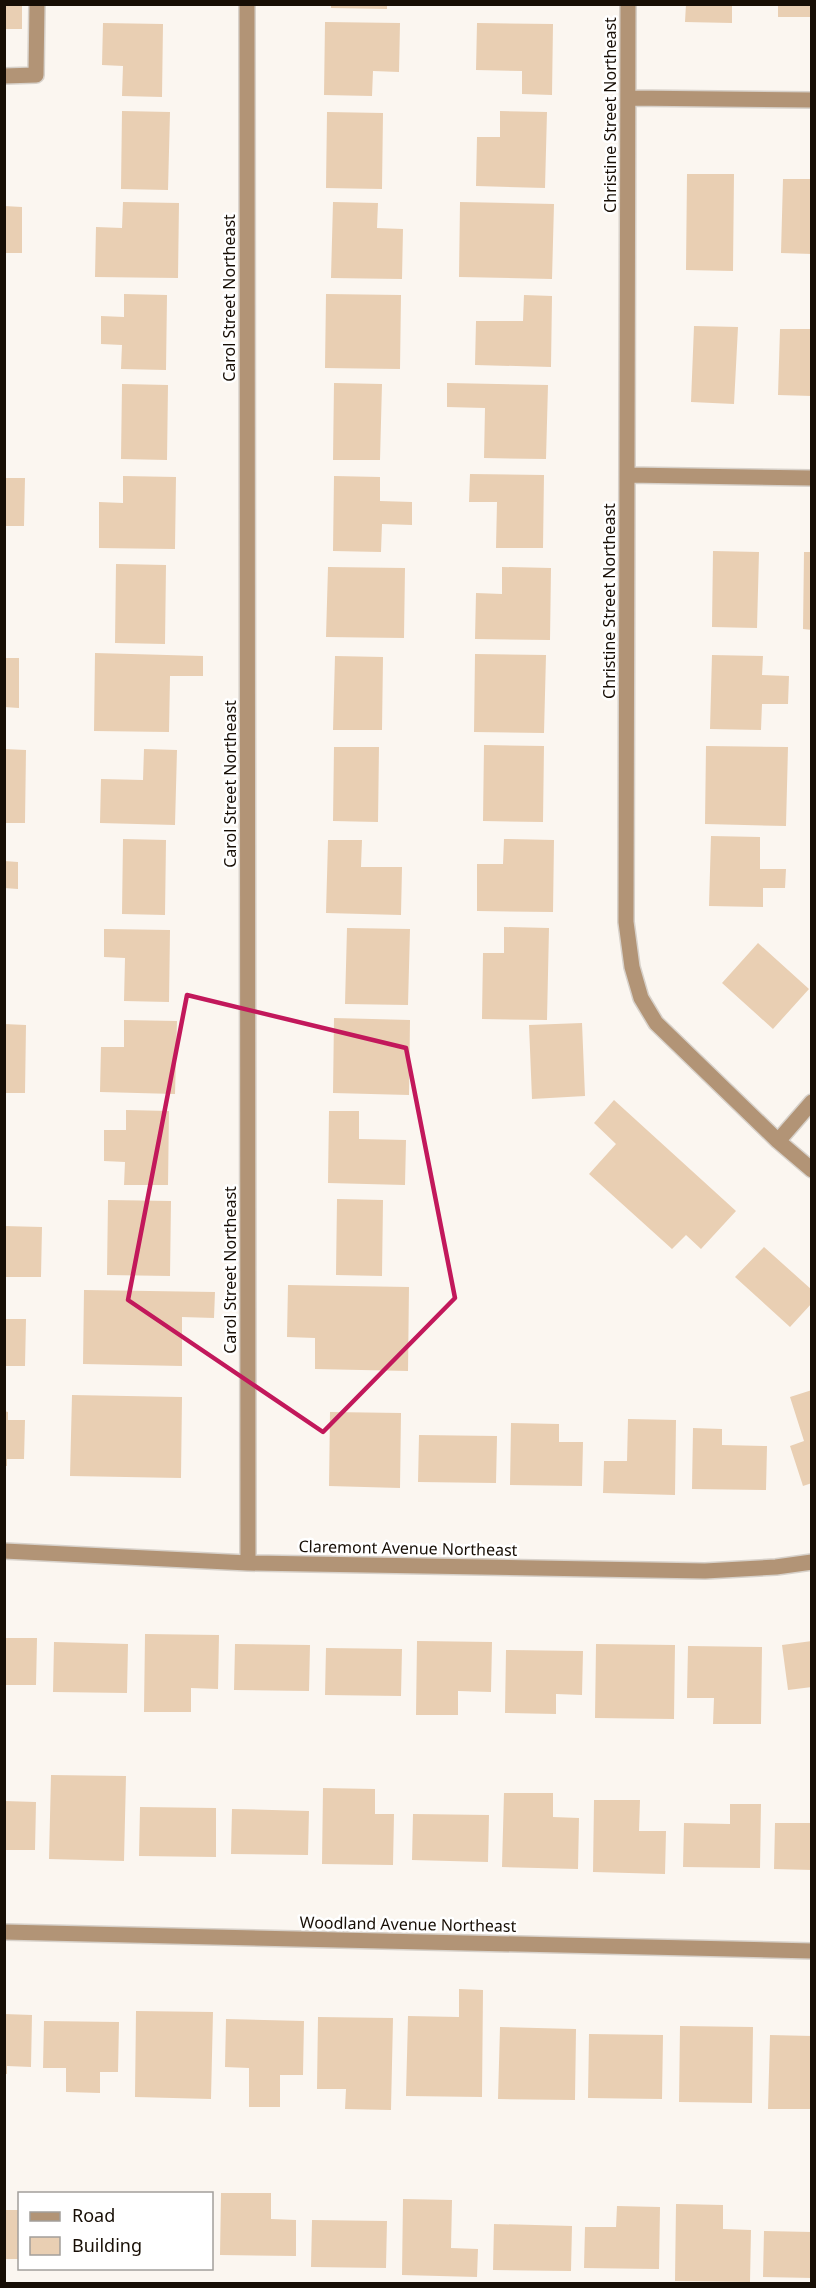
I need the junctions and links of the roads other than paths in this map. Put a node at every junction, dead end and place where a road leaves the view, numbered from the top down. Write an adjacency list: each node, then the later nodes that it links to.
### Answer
1 (37, 4): 4 (street)
2 (247, 4): 14 (street, Carol Street Northeast)
3 (628, 4): 5 (street, Christine Street Northeast)
4 (4, 76)
5 (629, 98): 6 (street); 7 (street, Christine Street Northeast)
6 (812, 100)
7 (628, 475): 8 (street); 10 (street, Christine Street Northeast)
8 (812, 478)
9 (812, 1102): 10 (street)
10 (778, 1141): 11 (street, Christine Street Northeast)
11 (812, 1170)
12 (4, 1551): 14 (street, Claremont Avenue Northeast)
13 (812, 1562): 14 (street, Claremont Avenue Northeast)
14 (248, 1563)
15 (4, 1932): 16 (street, Woodland Avenue Northeast)
16 (812, 1950)

